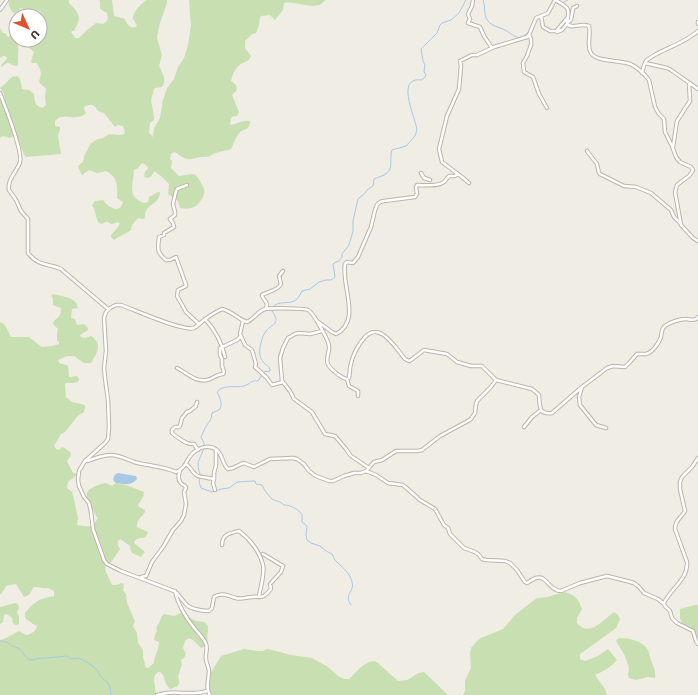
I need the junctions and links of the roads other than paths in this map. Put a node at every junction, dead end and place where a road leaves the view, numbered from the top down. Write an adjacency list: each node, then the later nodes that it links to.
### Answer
1 (6, 0): 5 (street)
2 (473, 0): 12 (street)
3 (555, 0): 6 (street); 7 (street)
4 (577, 6): 8 (street)
5 (0, 10)
6 (541, 16): 10 (street); 11 (street)
7 (568, 17): 8 (street); 10 (street)
8 (567, 24): 10 (street); 14 (street)
9 (698, 30): 13 (street)
10 (556, 31)
11 (529, 35): 12 (street); 18 (street)
12 (492, 48): 22 (street)
13 (645, 63): 14 (street); 15 (street)
14 (642, 73): 19 (street)
15 (689, 83): 16 (street); 19 (street)
16 (698, 89)
17 (0, 94): 31 (street)
18 (547, 108)
19 (673, 147): 28 (street)
20 (587, 151): 28 (street)
21 (420, 173): 23 (street)
22 (458, 174): 25 (street); 27 (street)
23 (424, 178): 24 (street); 27 (street)
24 (430, 180)
25 (469, 182)
26 (187, 185): 37 (street)
27 (422, 185): 35 (street)
28 (681, 224): 29 (street)
29 (698, 241)
30 (284, 272): 32 (street)
31 (108, 309): 37 (street); 55 (street)
32 (266, 309): 35 (street); 36 (street)
33 (698, 317): 46 (street)
34 (205, 319): 36 (street); 37 (street); 40 (street)
35 (316, 319): 38 (street)
36 (243, 321): 39 (street)
37 (199, 324)
38 (322, 331): 43 (street); 45 (street)
39 (241, 336): 40 (street); 45 (street)
40 (222, 346): 41 (street); 42 (street)
41 (225, 357)
42 (177, 368)
43 (347, 379): 44 (street); 47 (street)
44 (496, 380): 49 (street); 58 (street)
45 (283, 382): 58 (street)
46 (582, 386): 49 (street); 51 (street)
47 (358, 396)
48 (197, 402): 53 (street)
49 (541, 410): 50 (street)
50 (524, 427)
51 (606, 428)
52 (216, 449): 53 (street); 58 (street); 59 (street)
53 (198, 450): 56 (street)
54 (698, 458): 68 (street)
55 (85, 461): 57 (street); 64 (street)
56 (186, 464): 57 (street); 59 (street)
57 (180, 470): 63 (street)
58 (367, 470): 68 (street)
59 (214, 479): 60 (street)
60 (215, 490)
61 (222, 544): 67 (street)
62 (263, 554): 67 (street)
63 (147, 574): 64 (street); 65 (street)
64 (136, 577): 65 (street)
65 (149, 581): 66 (street)
66 (174, 591): 67 (street); 70 (street)
67 (259, 597)
68 (664, 604): 69 (street)
69 (698, 644)
70 (207, 692): 71 (street); 72 (street)
71 (158, 695)
72 (210, 695)

